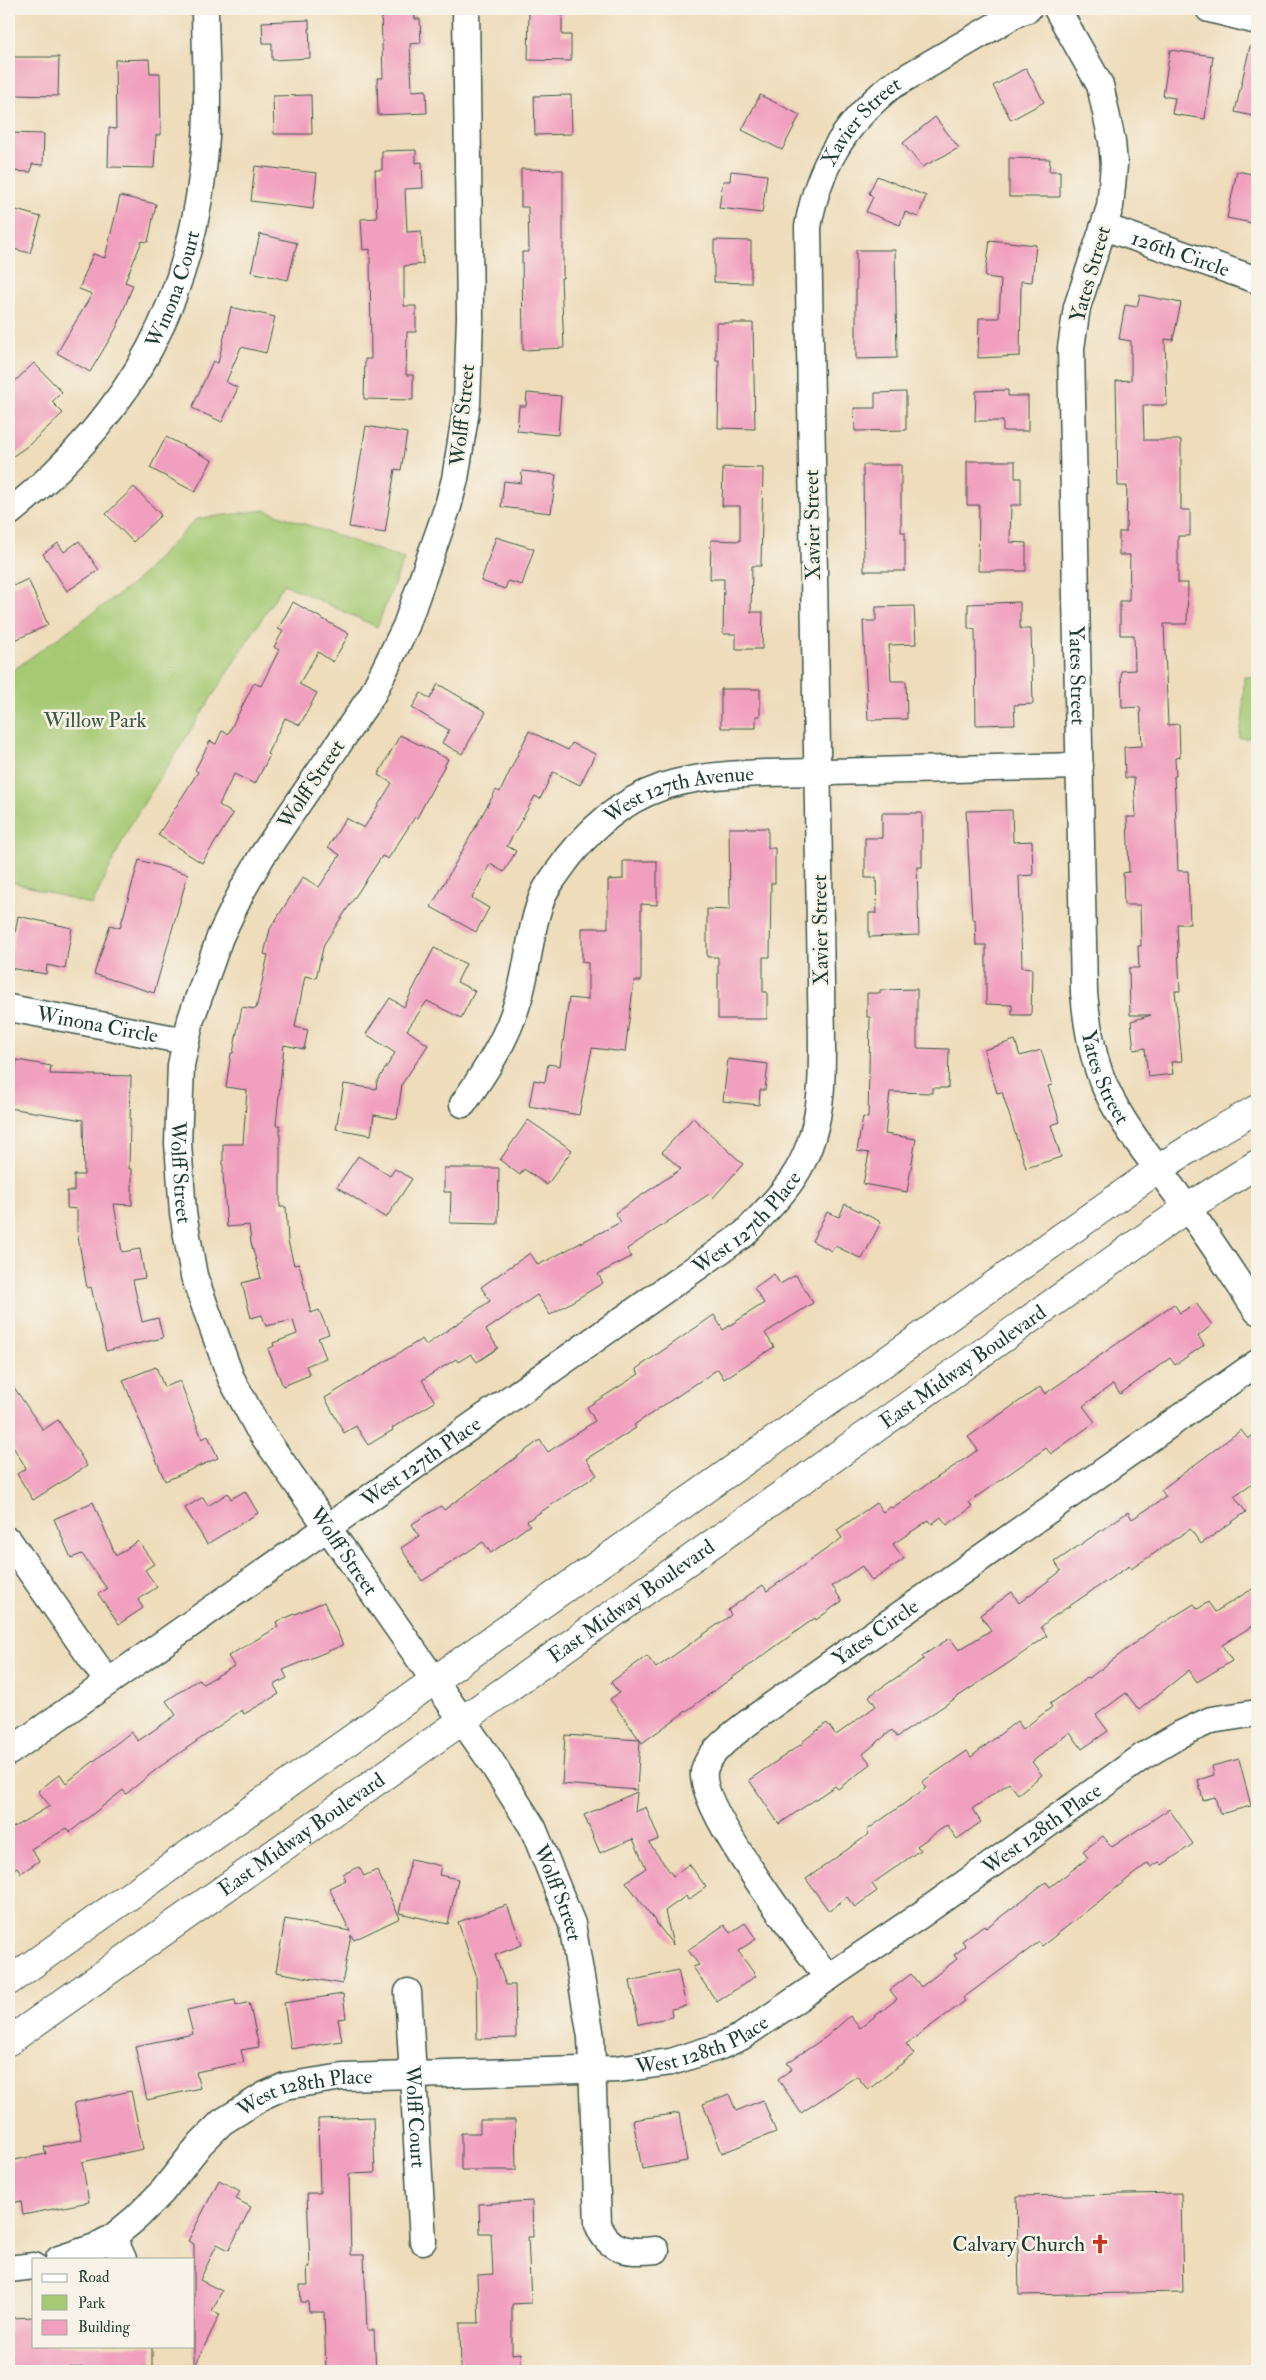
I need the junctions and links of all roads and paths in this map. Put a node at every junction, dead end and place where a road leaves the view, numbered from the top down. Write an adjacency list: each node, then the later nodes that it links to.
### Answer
1 (205, 9): 9 (street, Winona Court)
2 (466, 9): 13 (street, Wolff Street)
3 (1028, 9): 11 (street, Xavier Street)
4 (1057, 9): 7 (street, Yates Street)
5 (1209, 9): 6 (street)
6 (1257, 21)
7 (1104, 227): 8 (street, 126th Circle); 10 (street, Yates Street)
8 (1257, 280)
9 (9, 513)
10 (1080, 766): 11 (street, West 127th Avenue); 18 (street, Yates Street)
11 (816, 772): 14 (street, West 127th Avenue); 16 (street, Xavier Street)
12 (9, 1008): 13 (street, Winona Circle)
13 (186, 1041): 22 (street, Wolff Street)
14 (463, 1104)
15 (1257, 1109): 18 (main road)
16 (808, 1147): 22 (street, West 127th Place)
17 (1257, 1164): 19 (main road, East Midway Boulevard)
18 (1158, 1169): 19 (street, Yates Street); 24 (main road)
19 (1187, 1208): 20 (street, Yates Street); 27 (main road, East Midway Boulevard)
20 (1257, 1312)
21 (1257, 1363): 29 (street, Yates Circle)
22 (327, 1527): 24 (street, Wolff Street); 25 (street, West 127th Place)
23 (9, 1541): 25 (street)
24 (434, 1680): 27 (street, Wolff Street); 30 (main road)
25 (108, 1682): 28 (street, West 127th Place)
26 (1257, 1713): 29 (street, West 128th Place)
27 (462, 1720): 32 (main road, East Midway Boulevard); 33 (street, Wolff Street)
28 (9, 1752)
29 (828, 1978): 33 (street, West 128th Place)
30 (9, 1980)
31 (408, 1992): 34 (street, Wolff Court)
32 (9, 2041)
33 (592, 2070): 34 (street, West 128th Place); 37 (street, Wolff Street)
34 (413, 2075): 35 (street, Wolff Court); 36 (street, West 128th Place)
35 (423, 2241)
36 (118, 2248): 38 (street, West 128th Place)
37 (656, 2250)
38 (62, 2258)
39 (32, 2266): 40 (street)
40 (9, 2269)

